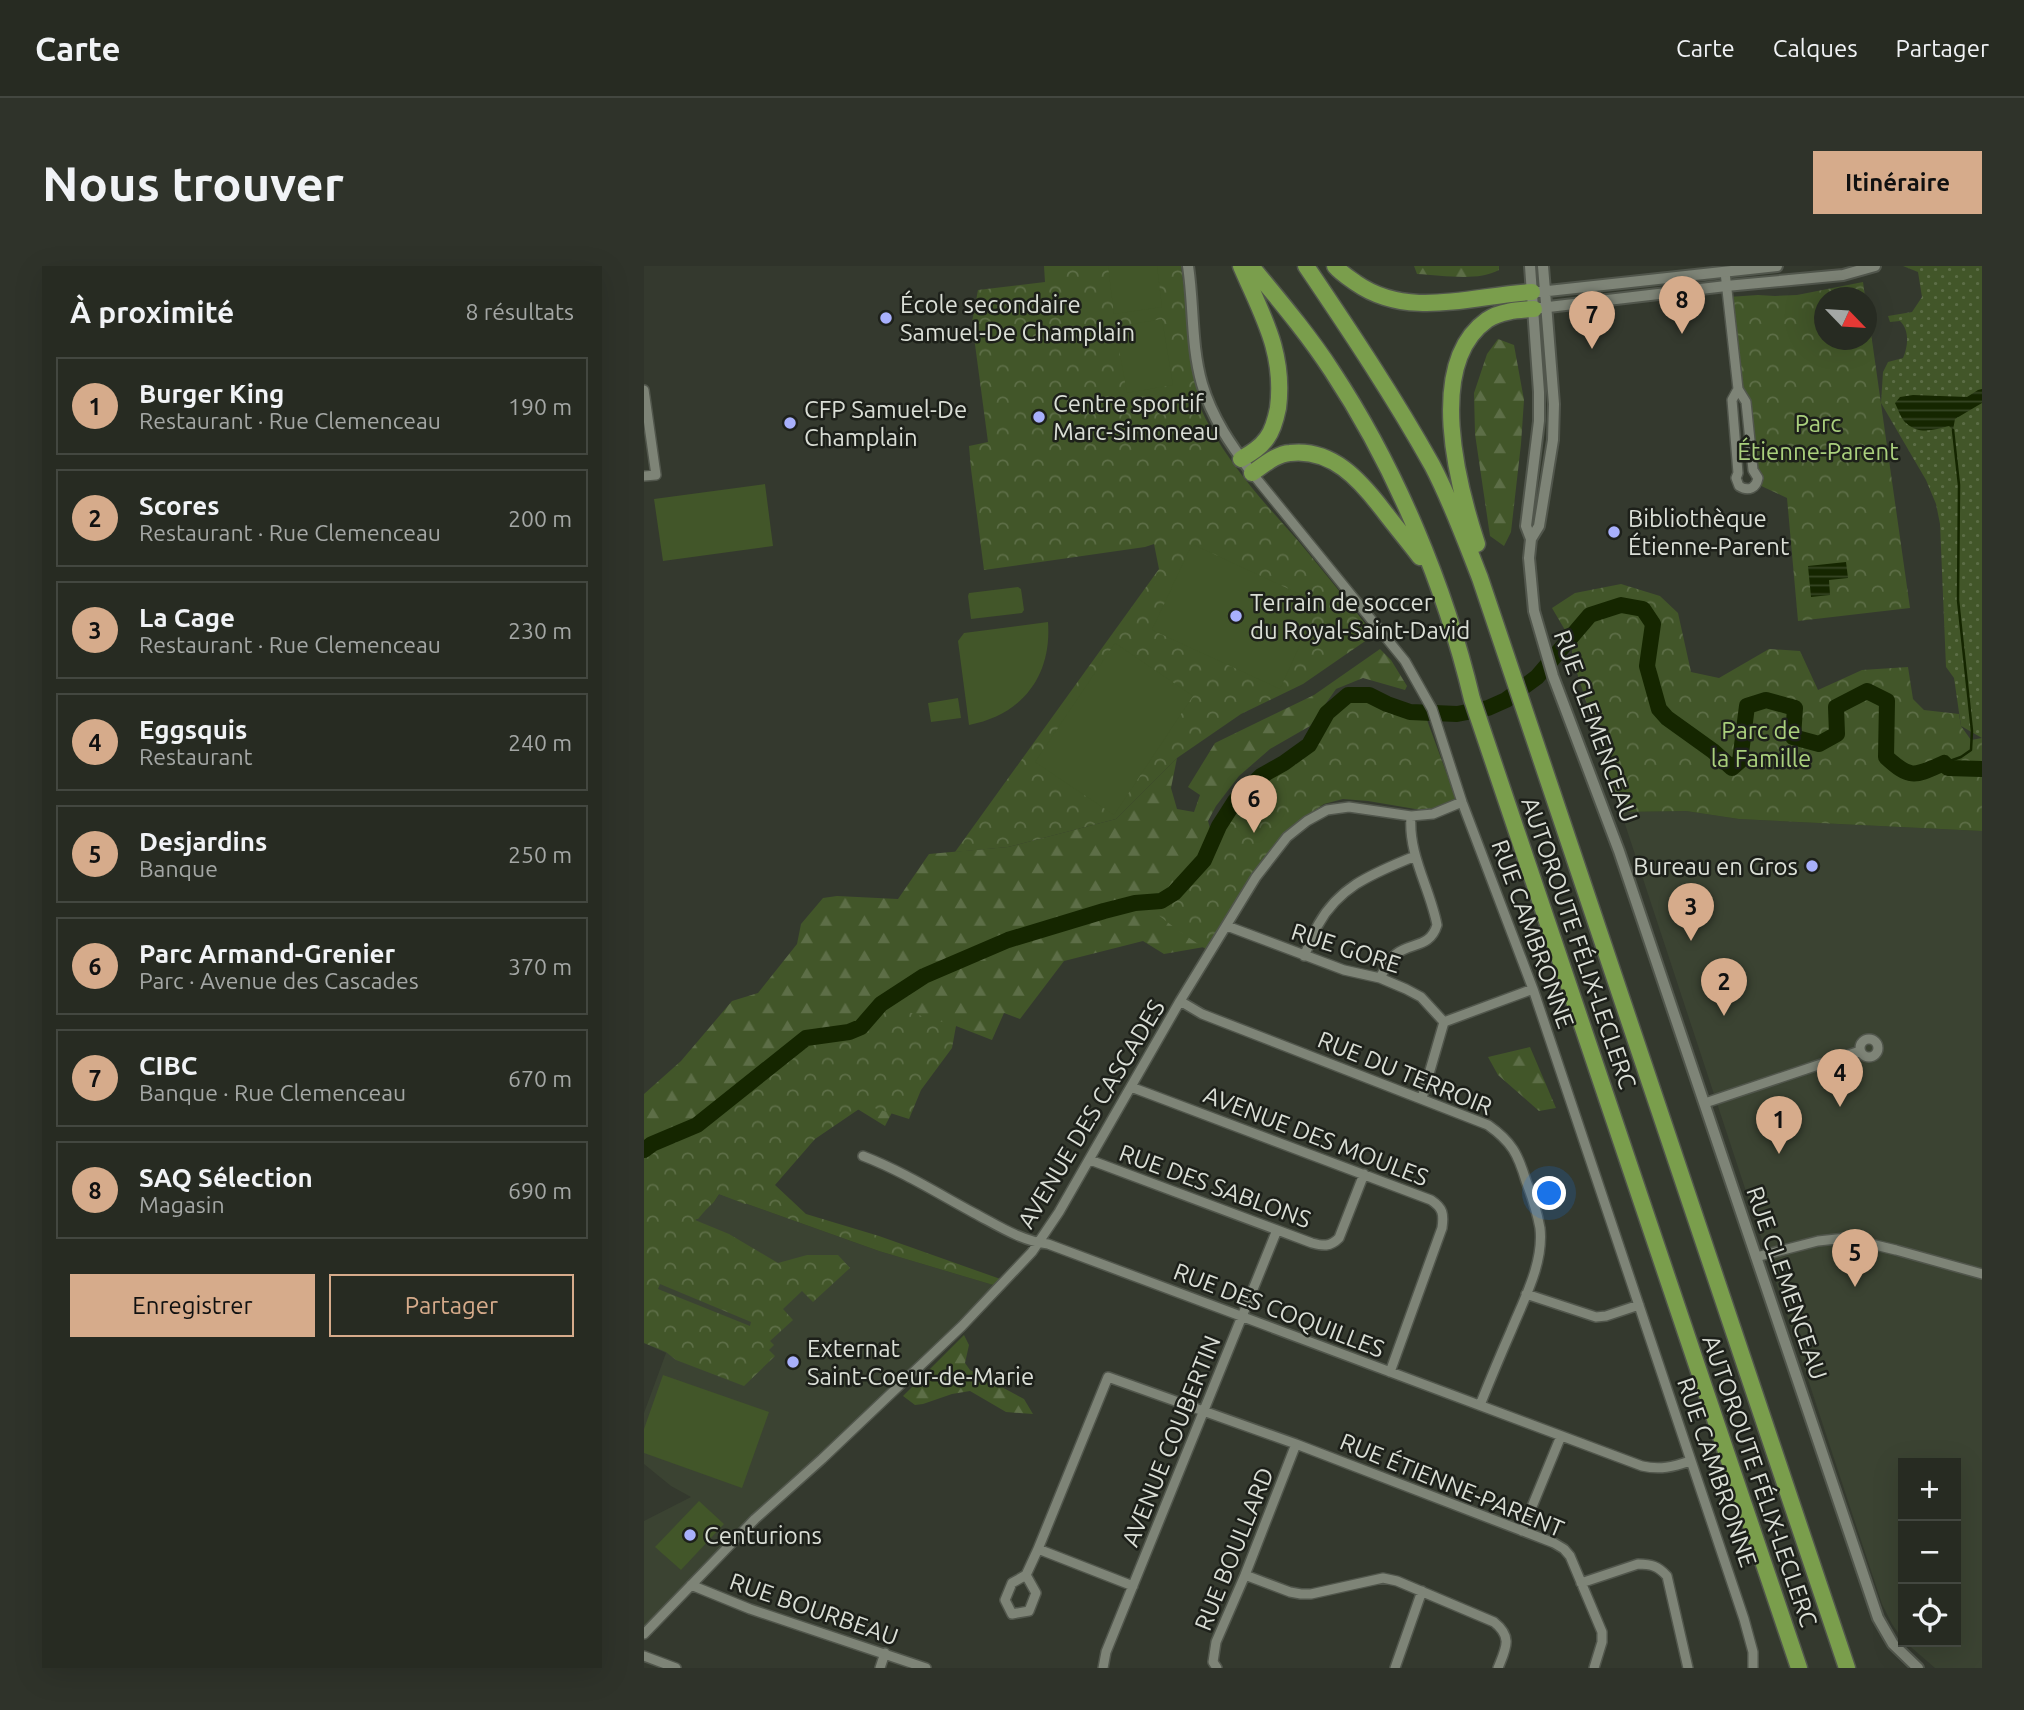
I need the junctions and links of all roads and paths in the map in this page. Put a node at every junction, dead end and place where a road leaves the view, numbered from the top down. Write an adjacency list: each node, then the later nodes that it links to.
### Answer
1 (1188, 266): 15 (street, RUE CAMBRONNE)
2 (1241, 266): 15 (highway)
3 (1251, 266): 18 (highway, AUTOROUTE FÉLIX-LECLERC)
4 (1306, 266): 19 (highway, AUTOROUTE FÉLIX-LECLERC)
5 (1335, 266): 12 (highway)
6 (1530, 266): 12 (street, RUE CLEMENCEAU)
7 (1544, 266): 12 (street, RUE CLEMENCEAU)
8 (1777, 266): 10 (street)
9 (1875, 266): 11 (street)
10 (1725, 272): 11 (street); 12 (street)
11 (1726, 286): 12 (street); 13 (street)
12 (1540, 300): 19 (highway); 32 (street, RUE CLEMENCEAU)
13 (1738, 389): 13 (street)
14 (644, 390): 17 (street)
15 (1241, 459): 16 (street, RUE CAMBRONNE)
16 (1252, 473): 18 (highway); 20 (street, RUE CAMBRONNE)
17 (644, 477)
18 (1433, 572): 71 (highway, AUTOROUTE FÉLIX-LECLERC)
19 (1491, 608): 72 (highway, AUTOROUTE FÉLIX-LECLERC)
20 (1462, 802): 21 (street, AVENUE DES CASCADES); 26 (street, RUE CAMBRONNE)
21 (1411, 816): 22 (street); 23 (street, AVENUE DES CASCADES)
22 (1415, 856): 24 (street); 25 (street)
23 (1227, 926): 24 (street, RUE GORE); 27 (street, AVENUE DES CASCADES)
24 (1304, 956): 25 (street, RUE GORE)
25 (1380, 978): 28 (street, RUE GORE)
26 (1532, 989): 28 (street); 41 (street, RUE CAMBRONNE)
27 (1181, 1001): 30 (street, AVENUE DES CASCADES); 31 (street, RUE DU TERROIR)
28 (1444, 1022): 31 (street)
29 (1860, 1051): 32 (street)
30 (1131, 1087): 34 (street, AVENUE DES CASCADES); 35 (street, AVENUE DES MOULES)
31 (1422, 1098): 40 (street, RUE DU TERROIR)
32 (1705, 1103): 38 (street, RUE CLEMENCEAU)
33 (863, 1156): 37 (street, RUE DES COQUILLES)
34 (1090, 1160): 36 (street, RUE DES SABLONS); 37 (street, AVENUE DES CASCADES)
35 (1364, 1174): 36 (street, RUE DES SABLONS); 43 (street, AVENUE DES MOULES)
36 (1277, 1230): 42 (street, AVENUE COUBERTIN)
37 (1038, 1243): 42 (street, RUE DES COQUILLES); 54 (street, AVENUE DES CASCADES)
38 (1756, 1257): 39 (street); 73 (street, RUE CLEMENCEAU)
39 (1982, 1275)
40 (1526, 1294): 41 (street); 44 (street, RUE DU TERROIR)
41 (1639, 1305): 48 (street, RUE CAMBRONNE)
42 (1243, 1316): 43 (street, RUE DES COQUILLES); 45 (street, AVENUE COUBERTIN)
43 (1390, 1372): 44 (street, RUE DES COQUILLES)
44 (1480, 1405): 46 (street, RUE DES COQUILLES)
45 (1205, 1411): 47 (street, RUE ÉTIENNE-PARENT); 50 (street, RUE ÉTIENNE-PARENT); 55 (street, AVENUE COUBERTIN)
46 (1561, 1436): 48 (street, RUE DES COQUILLES); 49 (street)
47 (1296, 1444): 49 (street, RUE ÉTIENNE-PARENT); 52 (street, RUE BOULLARD)
48 (1690, 1461): 70 (street, RUE CAMBRONNE)
49 (1522, 1531): 53 (street, RUE ÉTIENNE-PARENT)
50 (1038, 1549): 51 (street); 55 (street)
51 (1026, 1575)
52 (1245, 1575): 56 (street); 65 (street, RUE BOULLARD)
53 (1581, 1583): 68 (street, RUE ÉTIENNE-PARENT); 69 (street)
54 (691, 1586): 57 (street, AVENUE DES CASCADES); 58 (street, RUE BOURBEAU)
55 (1133, 1586): 64 (street, AVENUE COUBERTIN)
56 (1422, 1591): 66 (street); 67 (street)
57 (644, 1634)
58 (885, 1653): 60 (street, RUE BOURBEAU); 62 (street)
59 (644, 1656): 61 (street)
60 (902, 1664): 63 (street, RUE BOURBEAU)
61 (676, 1668)
62 (880, 1668)
63 (926, 1668)
64 (1103, 1668)
65 (1217, 1668)
66 (1395, 1668)
67 (1498, 1668)
68 (1594, 1668)
69 (1688, 1668)
70 (1752, 1668)
71 (1799, 1668)
72 (1847, 1668)
73 (1918, 1668)

